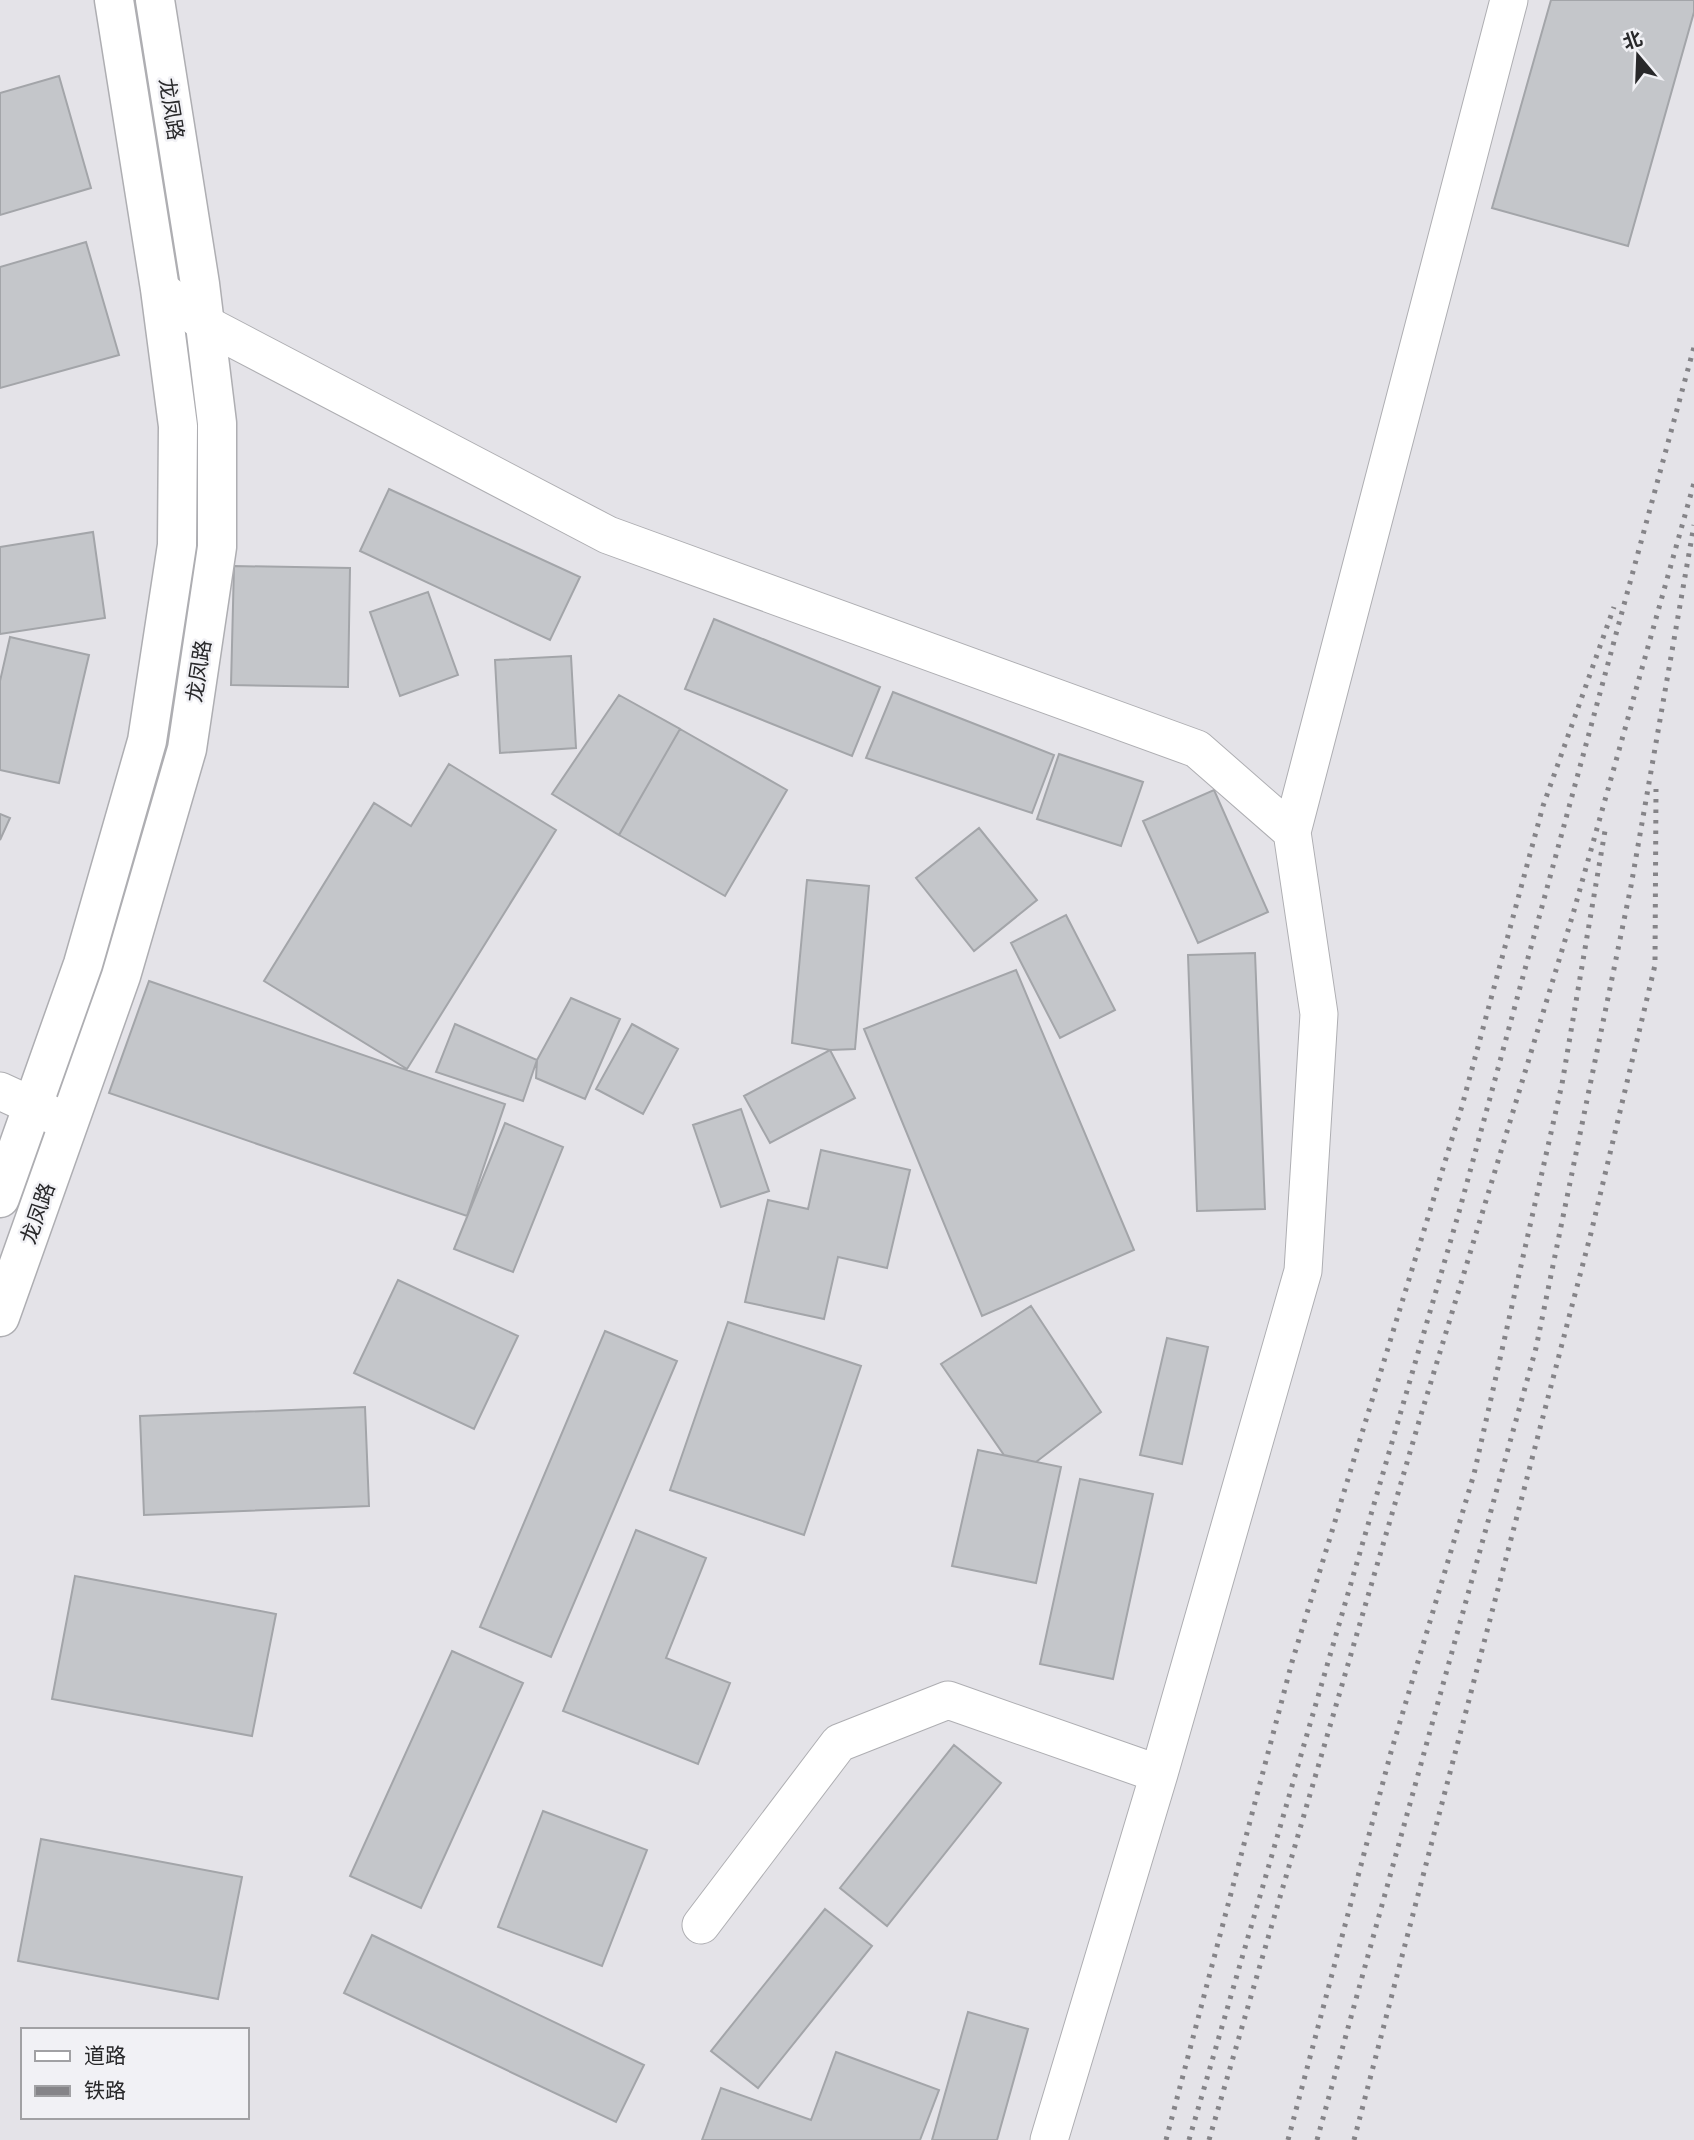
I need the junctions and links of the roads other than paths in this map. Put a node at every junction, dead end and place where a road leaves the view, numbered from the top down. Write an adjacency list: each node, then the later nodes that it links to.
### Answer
1 (114, 0): 4 (main road, 龙凤路)
2 (155, 0): 5 (main road, 龙凤路)
3 (1509, 0): 6 (street)
4 (160, 289): 5 (street); 7 (main road, 龙凤路)
5 (205, 324): 6 (street); 8 (main road, 龙凤路)
6 (1292, 832): 11 (street)
7 (16, 1099): 8 (street); 9 (main road, 龙凤路)
8 (69, 1122): 10 (main road, 龙凤路)
9 (0, 1198)
10 (0, 1317)
11 (1158, 1774): 12 (street); 13 (street)
12 (701, 1925)
13 (1049, 2140)

